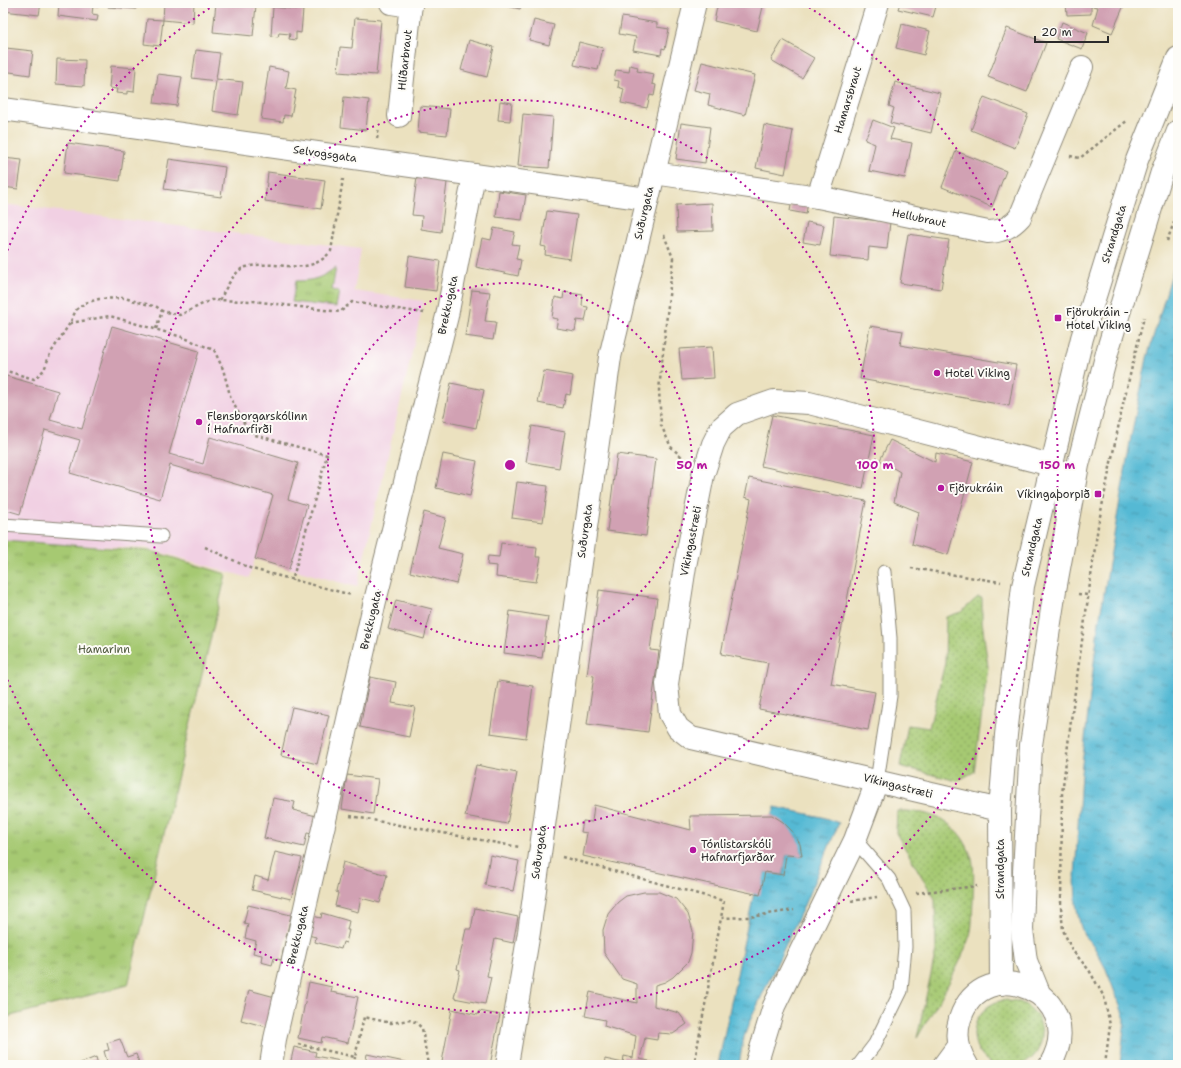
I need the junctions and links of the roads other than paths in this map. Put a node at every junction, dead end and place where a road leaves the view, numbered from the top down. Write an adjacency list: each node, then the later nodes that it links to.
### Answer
1 (695, 3): 9 (street, Suðurgata)
2 (878, 3): 11 (street, Hamarsbraut)
3 (404, 4): 7 (street, Hlíðarbraut)
4 (1178, 58): 13 (street, Strandgata)
5 (1082, 67): 11 (street, Hellubraut)
6 (3, 109): 10 (street, Selvogsgata)
7 (399, 116)
8 (1178, 131): 14 (street)
9 (654, 173): 11 (street, Hellubraut); 12 (street, Suðurgata)
10 (474, 175): 12 (street, Selvogsgata); 26 (street, Brekkugata)
11 (818, 197)
12 (647, 199): 27 (street, Suðurgata)
13 (1051, 465): 14 (street); 18 (street, Víkingastræti); 19 (street, Strandgata)
14 (1067, 522): 21 (street)
15 (3, 525): 16 (lane)
16 (161, 536)
17 (884, 572): 18 (lane)
18 (877, 780): 19 (street, Víkingastræti); 20 (street)
19 (1000, 810): 21 (street); 22 (street, Strandgata)
20 (855, 840): 28 (street); 29 (lane)
21 (1024, 872): 23 (street)
22 (1001, 984): 23 (street); 24 (street)
23 (1039, 993): 25 (street)
24 (958, 1046): 30 (street); 31 (street)
25 (1054, 1062)
26 (271, 1065)
27 (507, 1065)
28 (756, 1065)
29 (859, 1065)
30 (944, 1065)
31 (967, 1065)

